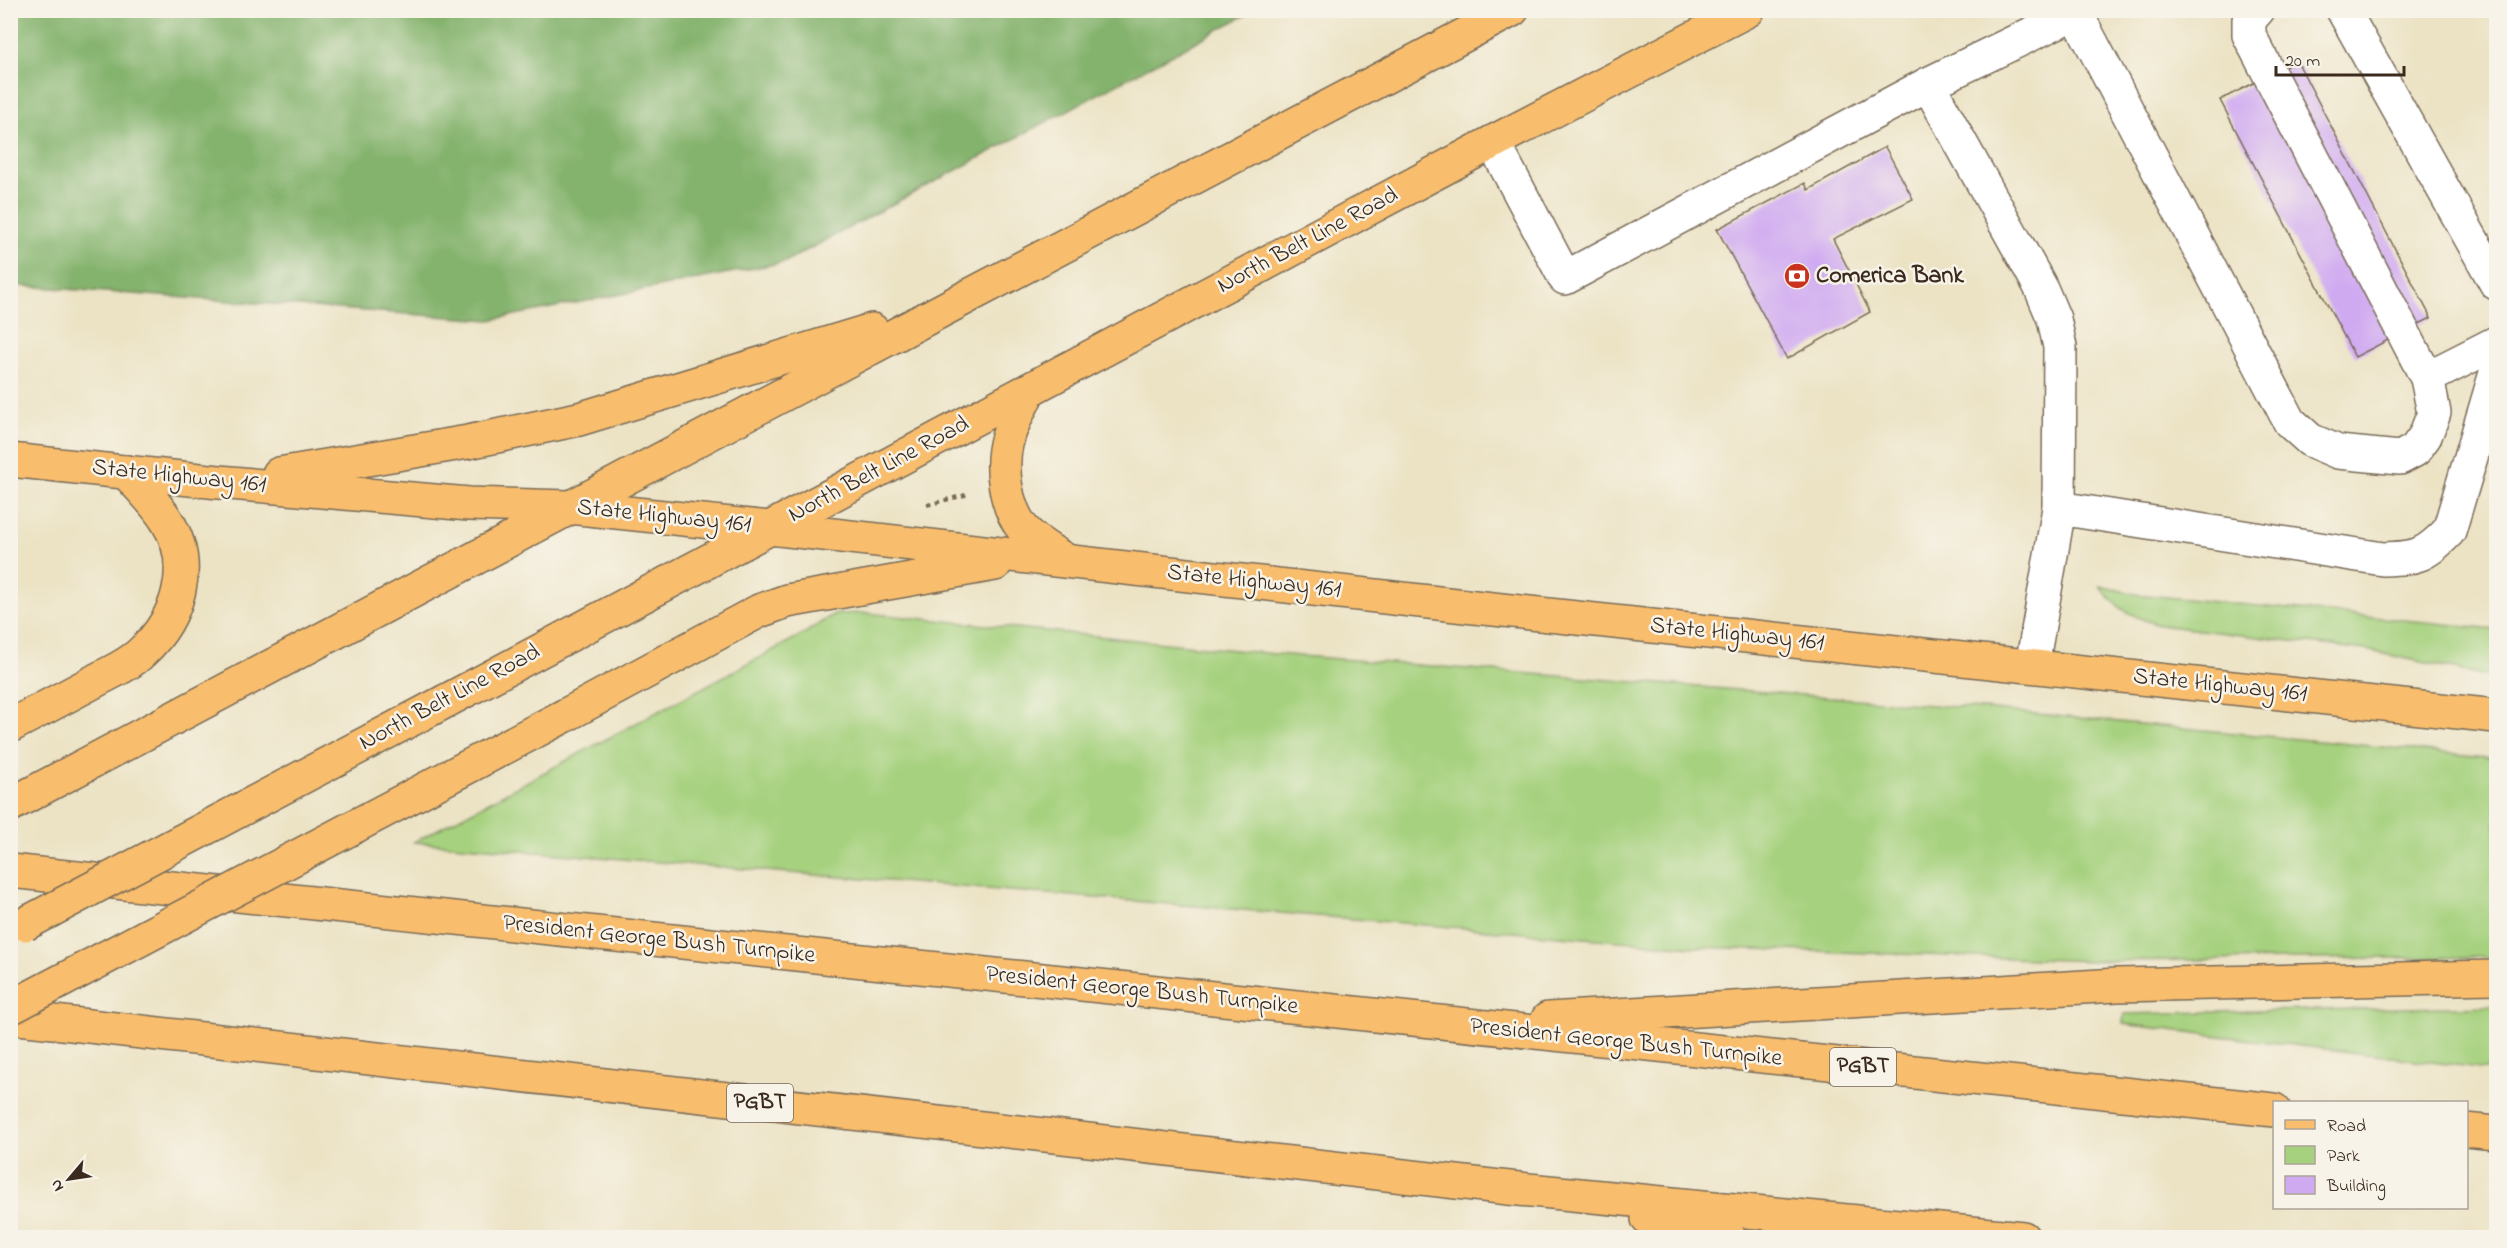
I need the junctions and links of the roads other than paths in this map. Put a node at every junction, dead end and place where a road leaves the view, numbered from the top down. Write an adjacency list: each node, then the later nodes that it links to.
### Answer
1 (1512, 10): 9 (main road)
2 (1748, 10): 7 (main road, North Belt Line Road)
3 (2258, 10): 12 (lane)
4 (2343, 10): 8 (lane)
5 (2079, 12): 6 (lane); 12 (lane)
6 (1928, 84): 7 (lane); 18 (lane)
7 (1493, 142): 13 (main road, North Belt Line Road)
8 (2496, 283)
9 (948, 307): 16 (main road); 17 (main road)
10 (2496, 344): 12 (lane)
11 (2496, 373): 18 (lane)
12 (2427, 378)
13 (1029, 390): 19 (main road, North Belt Line Road); 21 (main road)
14 (10, 460): 15 (main road, State Highway 161)
15 (126, 472): 16 (main road, State Highway 161); 24 (main road)
16 (219, 482): 17 (main road, State Highway 161)
17 (569, 507): 19 (main road, State Highway 161); 25 (main road)
18 (2059, 508): 22 (lane)
19 (770, 528): 20 (main road, State Highway 161); 27 (main road, North Belt Line Road, bridge)
20 (1026, 558): 21 (main road, State Highway 161); 29 (main road, bridge)
21 (1067, 561): 22 (main road, State Highway 161)
22 (2032, 666): 23 (main road, State Highway 161)
23 (2496, 716)
24 (10, 726)
25 (10, 805)
26 (10, 871): 31 (main road, President George Bush Turnpike / PGBT)
27 (10, 932)
28 (2496, 977): 31 (main road)
29 (10, 1008)
30 (10, 1017): 35 (main road, PGBT)
31 (1451, 1024): 32 (main road, President George Bush Turnpike / PGBT)
32 (2273, 1110)
33 (2468, 1130): 34 (main road)
34 (2496, 1133)
35 (1509, 1188): 36 (main road); 37 (main road, PGBT)
36 (1730, 1238)
37 (2023, 1238)

